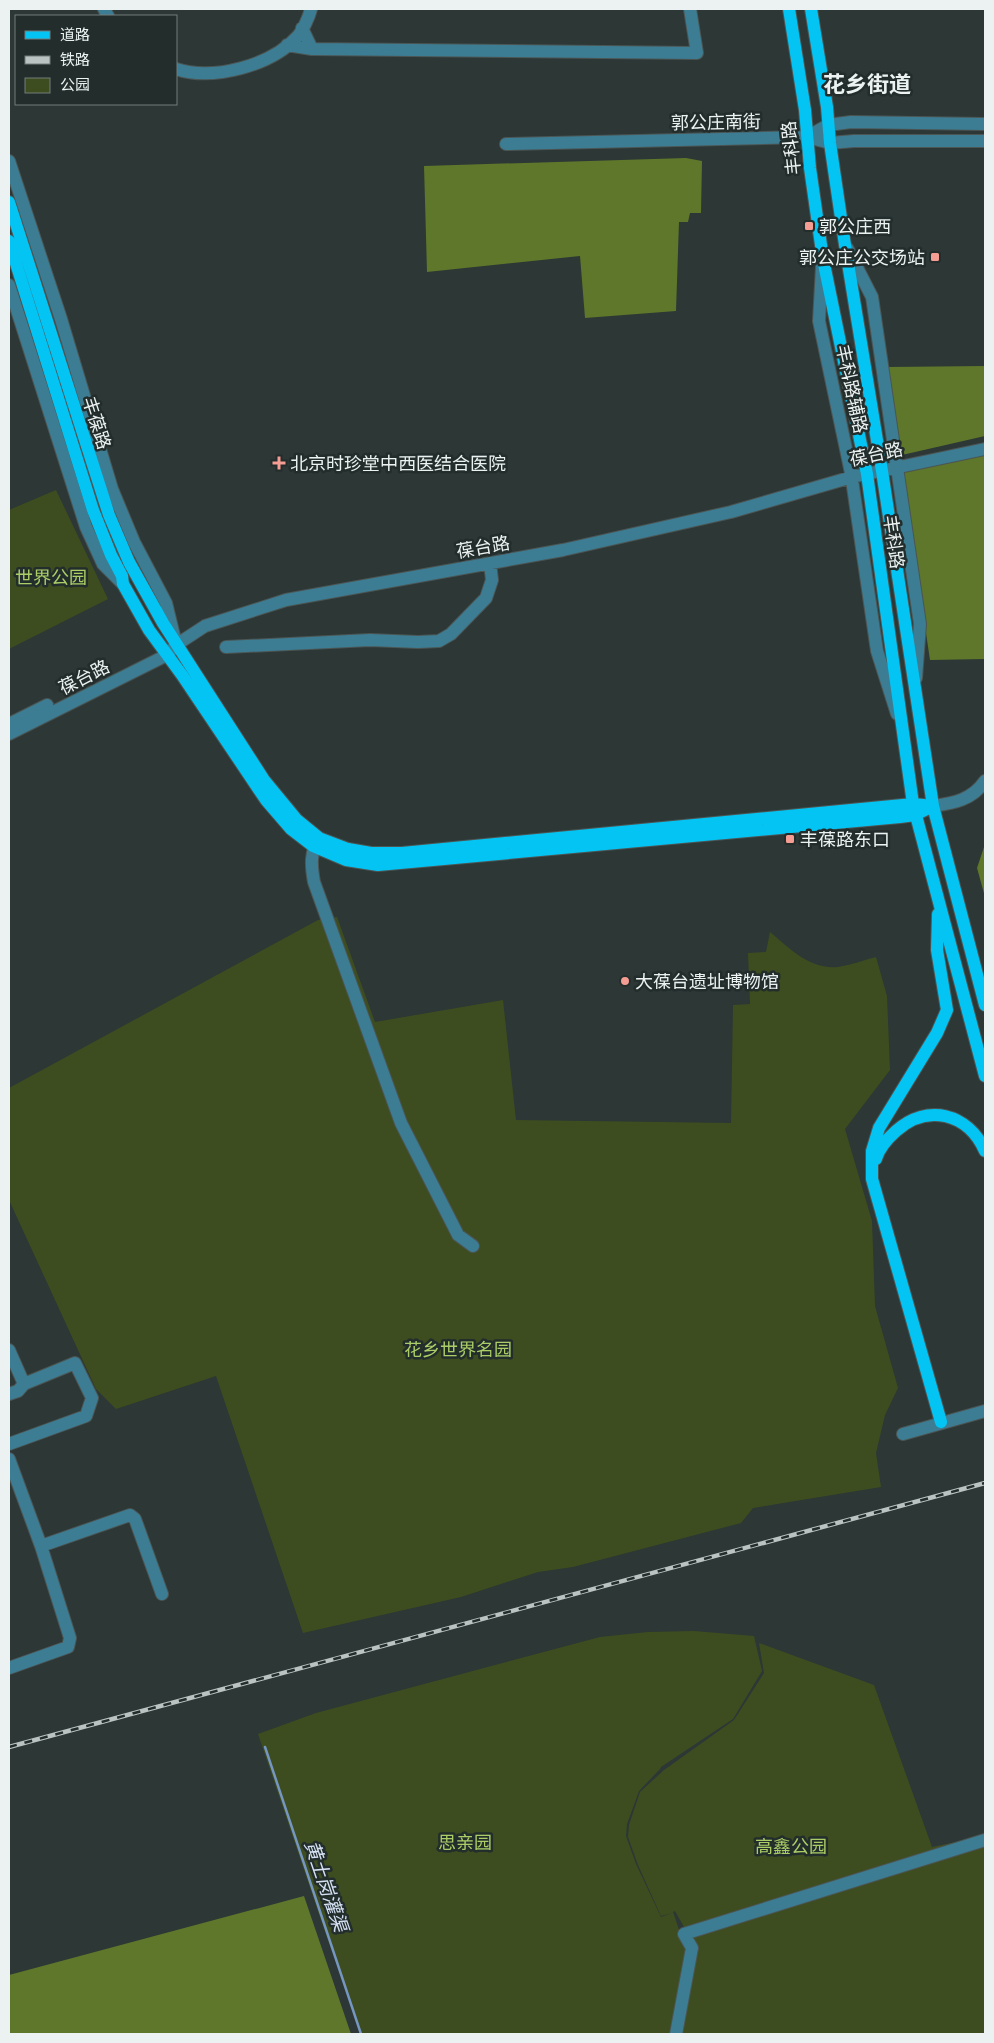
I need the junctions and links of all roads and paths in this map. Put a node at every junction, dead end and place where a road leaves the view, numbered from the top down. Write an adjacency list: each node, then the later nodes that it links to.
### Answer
1 (311, 9): 5 (street)
2 (690, 9): 7 (street)
3 (789, 9): 11 (main road, 丰科路)
4 (811, 9): 10 (main road, 丰科路)
5 (302, 28): 6 (street); 7 (street)
6 (287, 45): 7 (street); 8 (street)
7 (312, 49)
8 (178, 70)
9 (985, 124): 10 (street)
10 (828, 125): 11 (street); 13 (main road, 丰科路)
11 (807, 137): 13 (street, 郭公庄南街); 14 (street, 郭公庄南街); 19 (main road, 丰科路)
12 (985, 141): 13 (street, 郭公庄南街)
13 (830, 143): 18 (main road, 丰科路)
14 (506, 144)
15 (9, 161): 28 (street)
16 (9, 202): 28 (main road, 丰葆路)
17 (9, 241): 27 (main road, 丰葆路)
18 (845, 245): 22 (street, 丰科路辅路); 23 (main road, 丰科路)
19 (823, 259): 24 (main road, 丰科路); 25 (street, 丰科路辅路)
20 (9, 285): 27 (street)
21 (985, 449): 22 (street, 葆台路)
22 (897, 468): 23 (street, 葆台路); 31 (street, 丰科路辅路)
23 (882, 471): 24 (street, 葆台路); 31 (main road, 丰科路)
24 (867, 474): 25 (street, 葆台路); 33 (main road, 丰科路)
25 (852, 477): 26 (street, 葆台路); 33 (street, 丰科路辅路)
26 (490, 563): 28 (street, 葆台路); 29 (street)
27 (123, 584): 30 (main road, 丰葆路)
28 (176, 645): 30 (street, 葆台路); 38 (main road, 丰葆路)
29 (226, 647)
30 (165, 652): 32 (street, 葆台路); 34 (street, 葆台路); 38 (main road, 丰葆路)
31 (915, 693): 36 (main road, 丰科路)
32 (9, 724)
33 (902, 730): 37 (main road, 丰科路)
34 (9, 734)
35 (985, 781): 36 (street)
36 (933, 806): 37 (main road); 40 (main road, 丰科路)
37 (914, 810): 38 (main road); 39 (main road, 丰科路)
38 (316, 842): 46 (street)
39 (939, 902): 43 (main road, 丰科路); 45 (main road)
40 (967, 936): 41 (main road); 42 (main road, 丰科路)
41 (985, 976)
42 (985, 1006)
43 (985, 1076)
44 (985, 1151): 45 (main road)
45 (872, 1179): 51 (main road)
46 (473, 1246)
47 (9, 1350): 48 (street)
48 (24, 1384): 49 (street); 53 (street)
49 (9, 1394)
50 (985, 1411): 51 (street)
51 (941, 1422): 52 (street)
52 (903, 1434)
53 (9, 1444)
54 (9, 1459): 55 (street)
55 (41, 1546): 56 (street); 57 (street)
56 (162, 1594)
57 (9, 1668)
58 (985, 1840): 59 (street)
59 (676, 2034)

